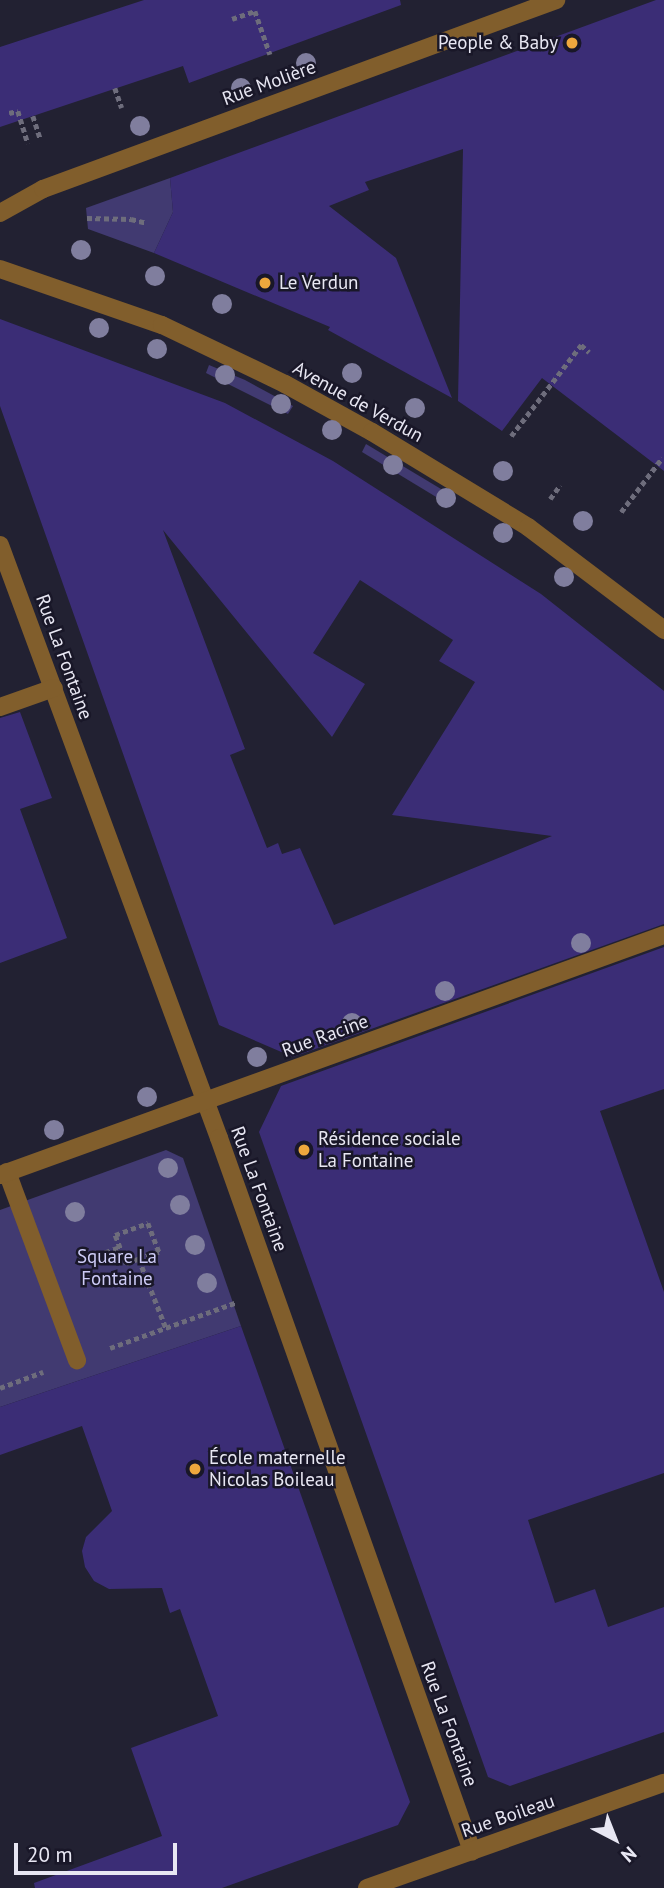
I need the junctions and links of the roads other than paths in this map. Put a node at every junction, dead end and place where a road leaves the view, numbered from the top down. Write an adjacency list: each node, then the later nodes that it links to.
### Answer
1 (556, 0): 2 (street, Rue Molière)
2 (0, 213)
3 (0, 269): 5 (street, Avenue de Verdun)
4 (0, 545): 6 (street, Rue La Fontaine)
5 (664, 630)
6 (54, 688): 7 (street); 9 (street, Rue La Fontaine)
7 (0, 707)
8 (664, 934): 9 (street, Rue Racine)
9 (205, 1102): 10 (street, Rue Racine); 13 (street, Rue La Fontaine)
10 (4, 1174): 11 (street)
11 (77, 1360)
12 (664, 1783): 13 (street, Rue Boileau)
13 (472, 1851): 14 (street, Rue Boileau)
14 (366, 1888)

